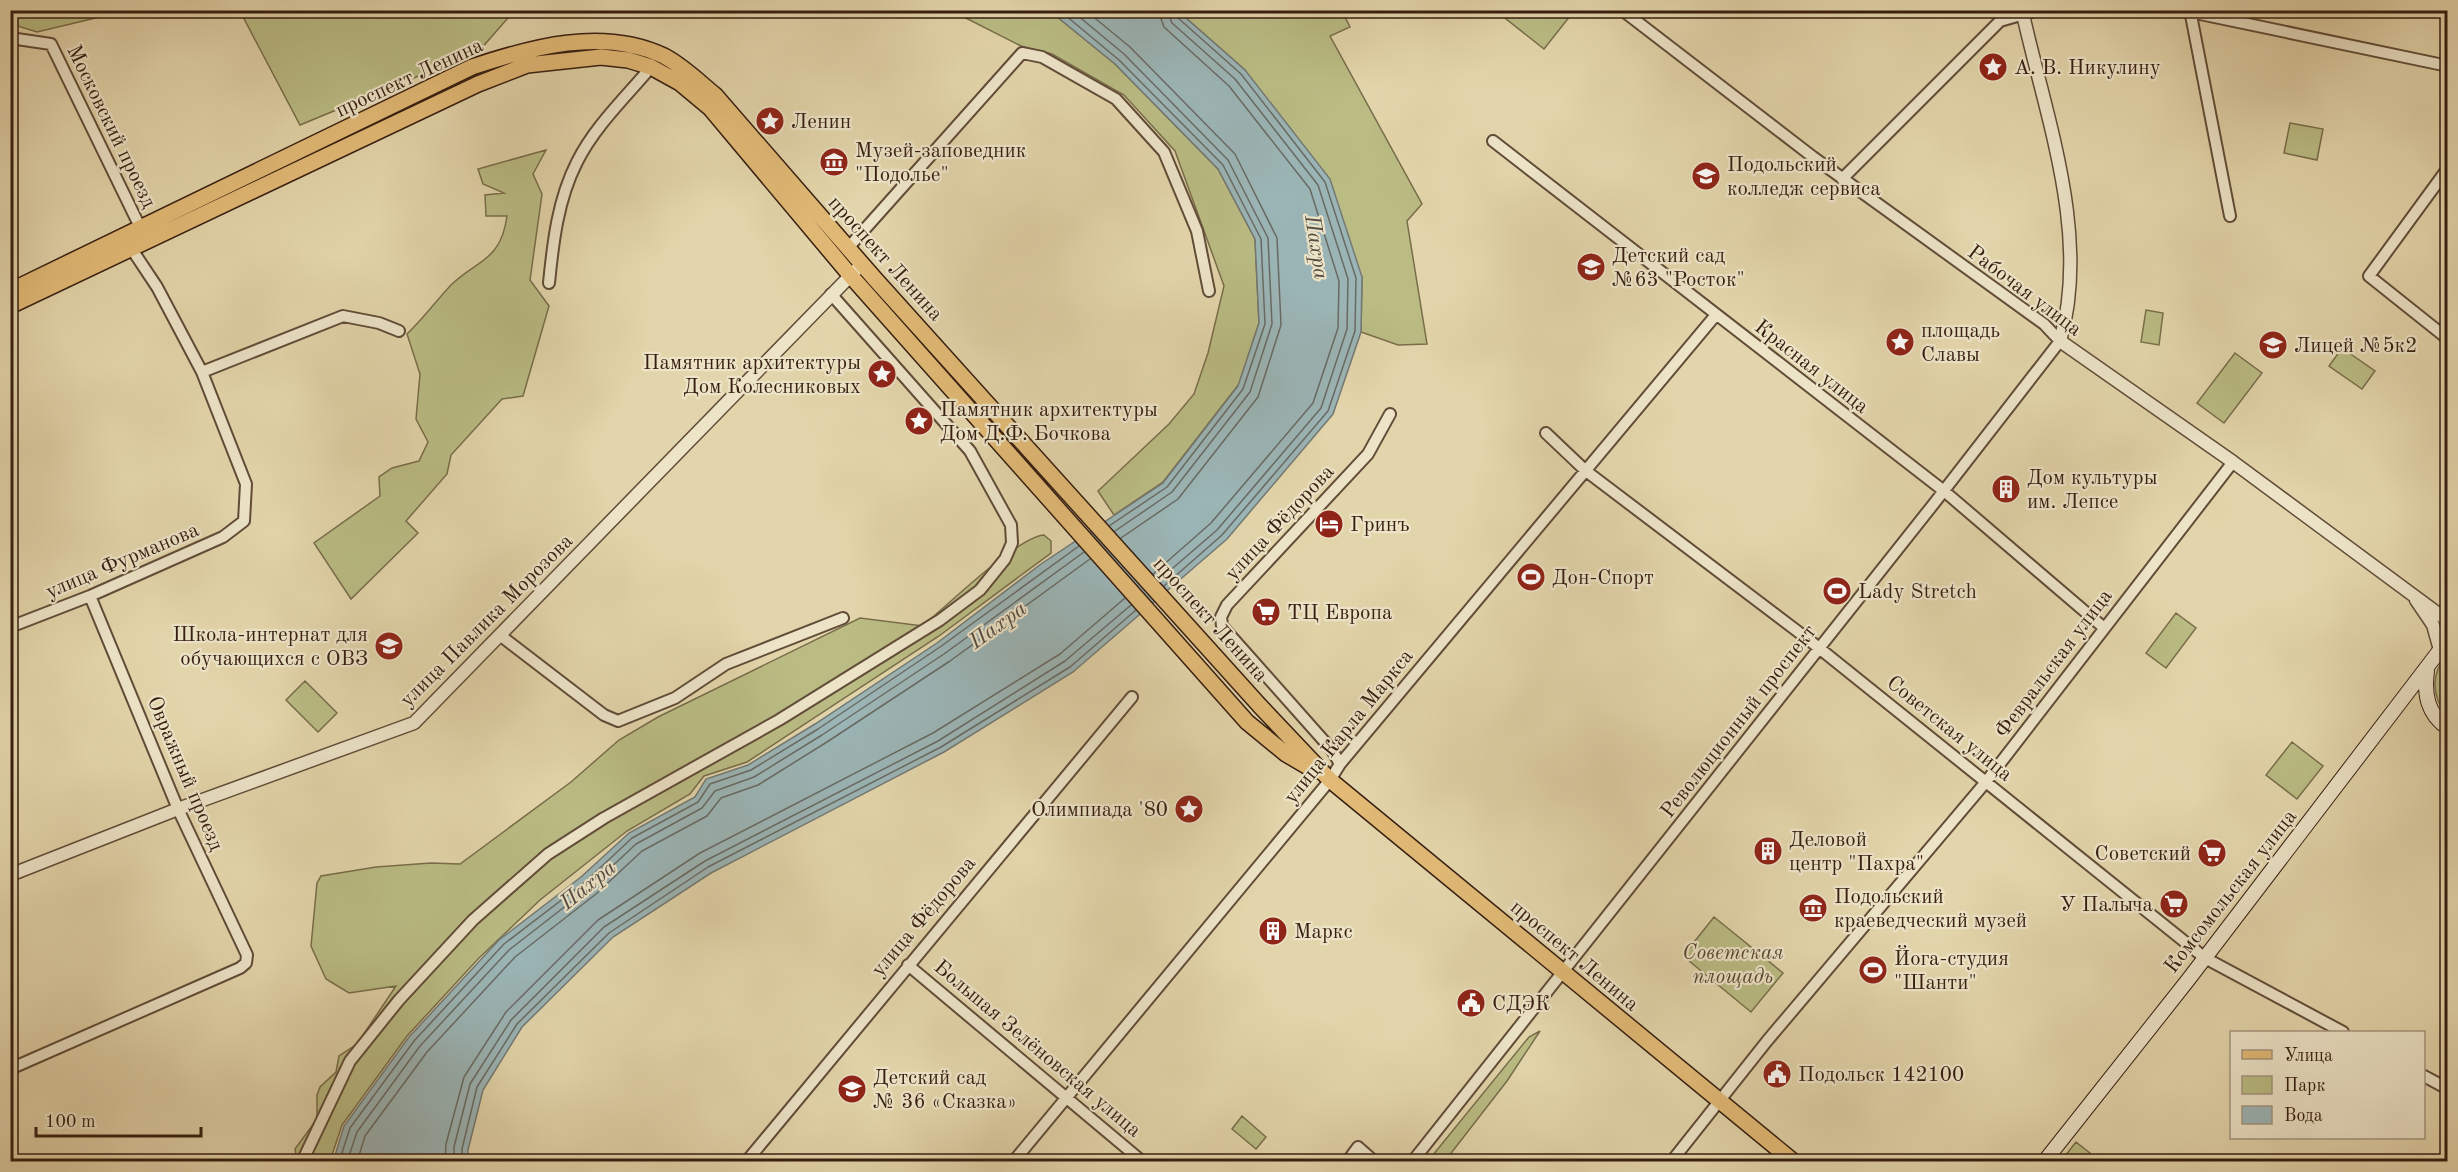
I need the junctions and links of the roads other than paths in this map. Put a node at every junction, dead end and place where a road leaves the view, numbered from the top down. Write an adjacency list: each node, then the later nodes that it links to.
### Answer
1 (1622, 10): 10 (street, Рабочая улица)
2 (2038, 10): 4 (street)
3 (2188, 11): 6 (street); 11 (street)
4 (2022, 13): 10 (street); 24 (street, Революционный проспект)
5 (10, 38): 12 (street, Московский проезд)
6 (2448, 66)
7 (651, 67): 13 (main road, проспект Ленина); 15 (main road, проспект Ленина); 16 (street)
8 (1493, 141): 21 (street, Красная улица)
9 (2448, 168): 23 (street)
10 (1842, 178): 24 (street, Рабочая улица)
11 (2230, 216)
12 (141, 230): 14 (main road, проспект Ленина); 17 (main road, проспект Ленина)
13 (131, 248): 20 (main road, проспект Ленина); 25 (street)
14 (848, 248): 15 (main road, проспект Ленина); 18 (street)
15 (856, 270): 19 (street, улица Павлика Морозова); 44 (main road, проспект Ленина); 44 (main road, проспект Ленина)
16 (549, 283)
17 (10, 291)
18 (1209, 291)
19 (831, 294): 37 (street, улица Павлика Морозова); 57 (street)
20 (10, 306)
21 (1715, 316): 29 (street, улица Карла Маркса); 30 (street, Красная улица)
22 (399, 331): 25 (street)
23 (2448, 339)
24 (2060, 341): 28 (street, Рабочая улица); 30 (street, Революционный проспект)
25 (202, 372): 32 (street, улица Фурманова)
26 (1390, 414): 43 (street, улица Фёдорова)
27 (1546, 433): 29 (street, Советская улица)
28 (2233, 462): 31 (street, Рабочая улица); 36 (street, Февральская улица)
29 (1586, 471): 39 (street, Советская улица); 43 (street, улица Карла Маркса)
30 (1944, 491): 36 (street, Красная улица); 39 (street, Революционный проспект)
31 (2411, 592): 34 (street, Рабочая улица); 38 (street, Рабочая улица)
32 (90, 596): 35 (street, улица Фурманова); 46 (street, Овражный проезд)
33 (843, 618): 37 (street)
34 (2448, 621)
35 (10, 627)
36 (2103, 627): 45 (street, Февральская улица)
37 (501, 636): 46 (street, улица Павлика Морозова)
38 (2444, 647): 40 (main road, Комсомольская улица)
39 (1820, 649): 45 (street, Советская улица); 50 (street, Революционный проспект)
40 (2428, 669): 42 (main road); 48 (main road, Комсомольская улица)
41 (1132, 697): 49 (street, улица Фёдорова)
42 (2448, 728)
43 (1340, 764): 44 (street, улица Карла Маркса)
44 (1330, 780): 50 (main road, проспект Ленина); 55 (street, улица Карла Маркса)
45 (1985, 783): 48 (street, Советская улица); 56 (street, Февральская улица)
46 (178, 809): 47 (street, улица Павлика Морозова); 52 (street, Овражный проезд)
47 (10, 875)
48 (2205, 958): 51 (street, Советская улица); 66 (main road, Комсомольская улица)
49 (908, 965): 55 (street, Большая Зелёновская улица); 58 (street, улица Фёдорова)
50 (1563, 973): 56 (main road, проспект Ленина); 63 (street, Революционный проспект)
51 (2341, 1031)
52 (11, 1068)
53 (2425, 1077): 54 (street)
54 (2448, 1089)
55 (1066, 1097): 59 (street, улица Карла Маркса); 60 (street, Большая Зелёновская улица)
56 (1720, 1101): 64 (street, Февральская улица); 65 (main road, проспект Ленина)
57 (302, 1161)
58 (746, 1161)
59 (1013, 1161)
60 (1143, 1161)
61 (1347, 1161): 62 (street)
62 (1375, 1161)
63 (1412, 1161)
64 (1671, 1161)
65 (1794, 1161)
66 (2044, 1161)

